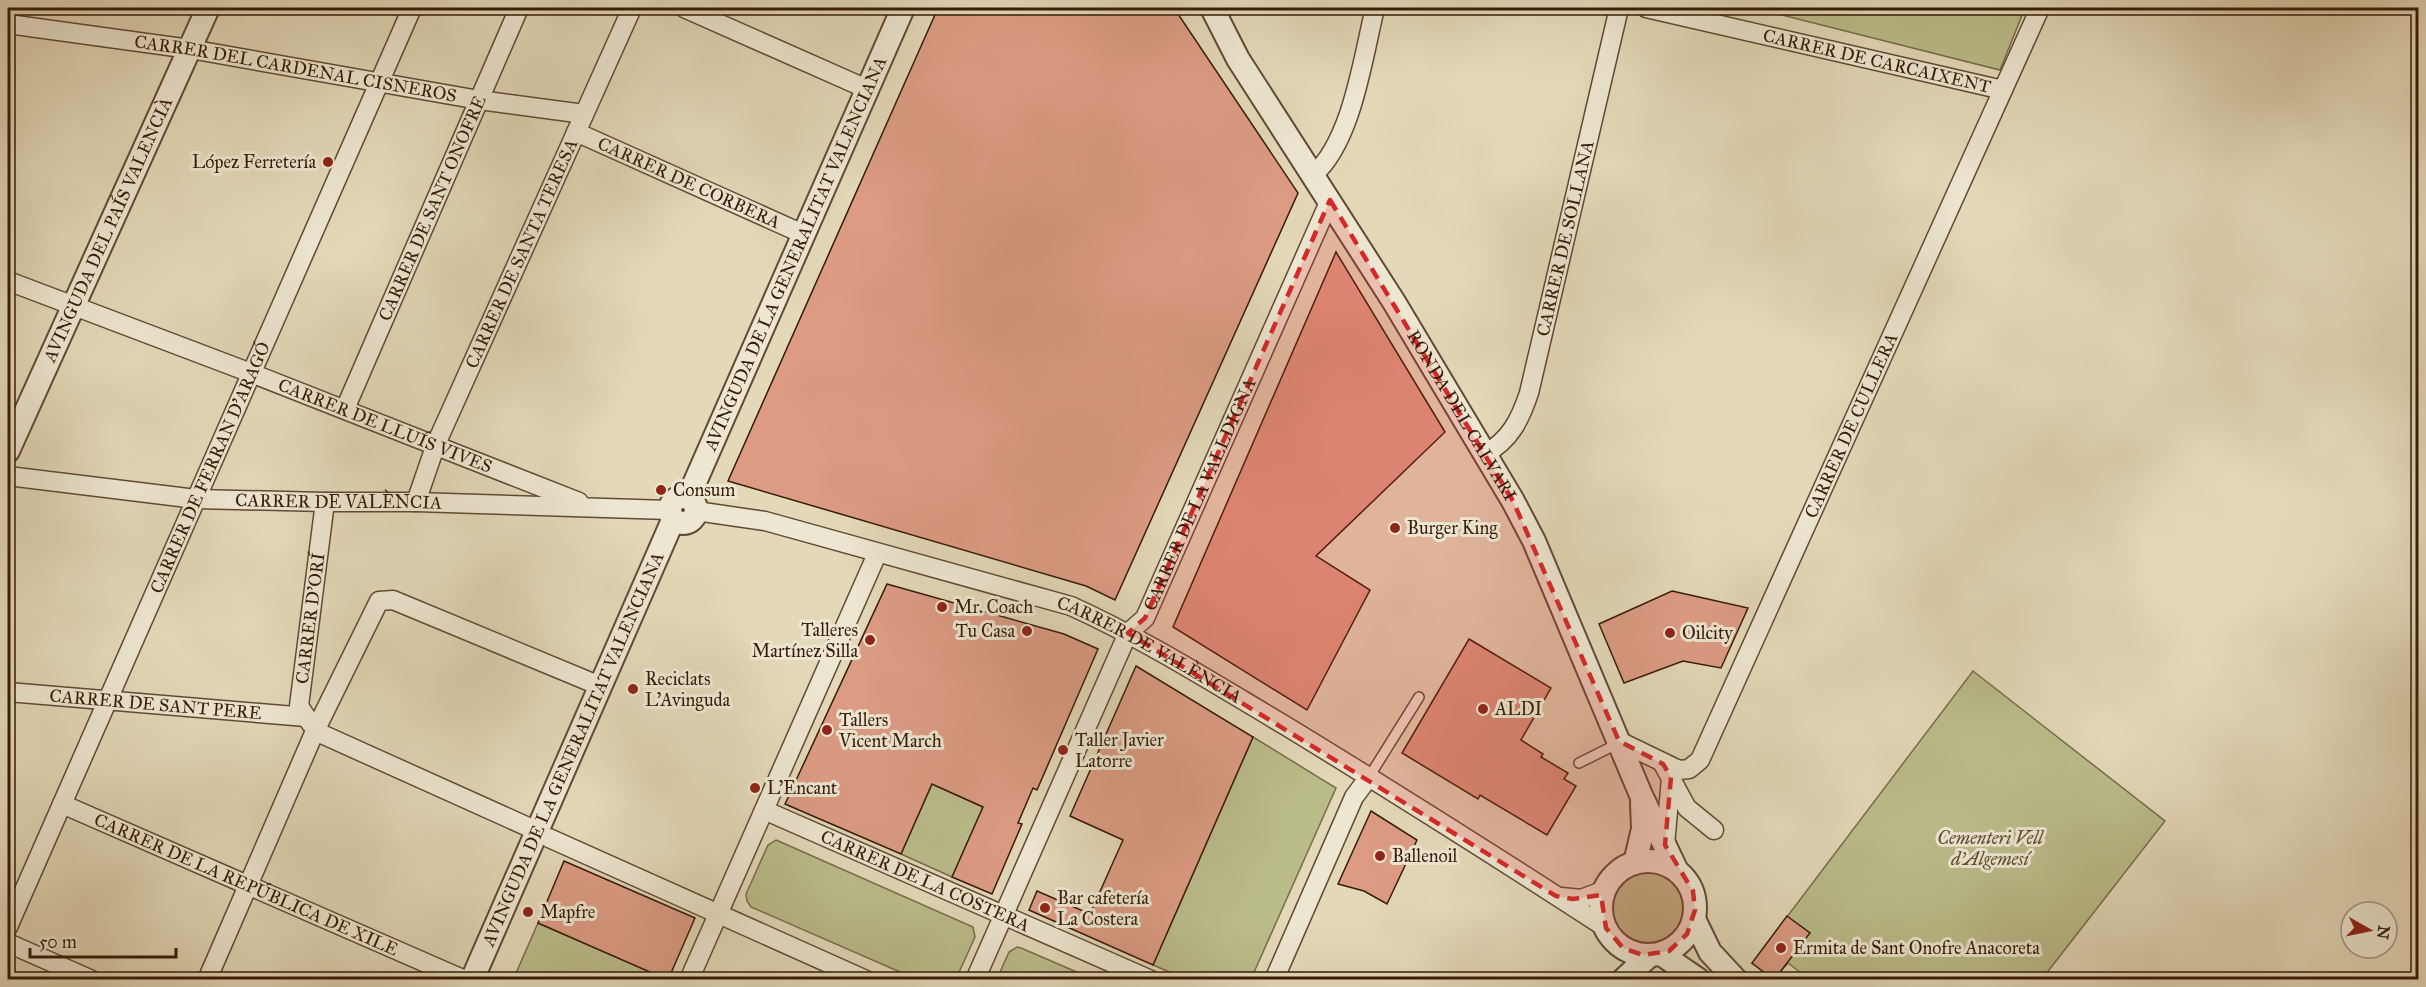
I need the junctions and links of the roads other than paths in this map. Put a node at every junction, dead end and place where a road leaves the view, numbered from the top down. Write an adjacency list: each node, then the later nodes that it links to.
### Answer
1 (208, 8): 14 (street, AVINGUDA DEL PAÍS VALENCIÀ)
2 (412, 8): 16 (street, CARRER DE FERRAN D'ARAGÓ)
3 (519, 8): 19 (street, CARRER DE SANT ONOFRE)
4 (632, 8): 20 (street, CARRER DE SANTA TERESA)
5 (684, 8): 17 (street)
6 (903, 8): 17 (street, AVINGUDA DE LA GENERALITAT VALENCIANA)
7 (1197, 8): 15 (street, RONDA DEL CALVARI)
8 (1212, 8): 15 (street, RONDA DEL CALVARI)
9 (1375, 8): 22 (street)
10 (1619, 8): 31 (street, CARRER DE SOLLANA)
11 (1646, 8): 18 (street, CARRER DE CARCAIXENT)
12 (2040, 8): 18 (street, CARRER DE CULLERA)
13 (8, 24): 14 (street, CARRER DEL CARDENAL CISNEROS)
14 (190, 48): 16 (street, CARRER DEL CARDENAL CISNEROS); 26 (street, AVINGUDA DEL PAÍS VALENCIÀ)
15 (1238, 59): 22 (street, RONDA DEL CALVARI)
16 (379, 82): 19 (street, CARRER DEL CARDENAL CISNEROS); 27 (street, CARRER DE FERRAN D'ARAGÓ)
17 (867, 89): 24 (street, AVINGUDA DE LA GENERALITAT VALENCIANA)
18 (2003, 90): 47 (street, CARRER DE CULLERA)
19 (479, 100): 20 (street, CARRER DEL CARDENAL CISNEROS); 28 (street, CARRER DE SANT ONOFRE)
20 (584, 114): 21 (street, CARRER DE SANTA TERESA)
21 (576, 132): 24 (street, CARRER DE CORBERA); 29 (street, CARRER DE SANTA TERESA)
22 (1313, 175): 23 (street, RONDA DEL CALVARI)
23 (1329, 200): 31 (street, RONDA DEL CALVARI); 39 (street, CARRER DE LA VALLDIGNA)
24 (803, 234): 37 (street, AVINGUDA DE LA GENERALITAT VALENCIANA)
25 (8, 281): 26 (street, CARRER DE LLUÍS VIVES)
26 (74, 304): 27 (street, CARRER DE LLUÍS VIVES); 30 (street, AVINGUDA DEL PAÍS VALENCIÀ)
27 (251, 372): 28 (street, CARRER DE LLUÍS VIVES); 33 (street, CARRER DE FERRAN D'ARAGÓ)
28 (345, 409): 29 (street, CARRER DE LLUÍS VIVES)
29 (436, 444): 35 (street, CARRER DE SANTA TERESA); 36 (street, CARRER DE LLUÍS VIVES)
30 (8, 451)
31 (1485, 454): 45 (street, RONDA DEL CALVARI)
32 (8, 476): 33 (street, CARRER DE VALÈNCIA)
33 (196, 499): 34 (street, CARRER DE VALÈNCIA); 43 (street, CARRER DE FERRAN D'ARAGÓ)
34 (325, 502): 35 (street, CARRER DE VALÈNCIA); 44 (street, CARRER D'ORÍ)
35 (416, 502): 36 (street, CARRER DE VALÈNCIA)
36 (592, 507): 37 (street, CARRER DE VALÈNCIA)
37 (683, 512): 38 (street, CARRER DE VALÈNCIA); 40 (street, AVINGUDA DE LA GENERALITAT VALENCIANA); 55 (street, AVINGUDA DE LA GENERALITAT VALENCIANA)
38 (877, 554): 39 (street, CARRER DE VALÈNCIA); 52 (street)
39 (1128, 633): 48 (street, CARRER DE VALÈNCIA); 63 (street, CARRER DE LA VALLDIGNA)
40 (600, 686): 44 (street); 55 (street, AVINGUDA DE LA GENERALITAT VALENCIANA)
41 (8, 692): 43 (street, CARRER DE SANT PERE)
42 (1419, 697): 48 (lane)
43 (107, 701): 44 (street, CARRER DE SANT PERE); 50 (street, CARRER DE FERRAN D'ARAGÓ)
44 (310, 724): 55 (street, CARRER DE SANT PERE); 59 (street)
45 (1619, 742): 46 (lane); 47 (street, CARRER DE CULLERA); 49 (street, RONDA DEL CALVARI)
46 (1579, 763)
47 (1667, 770): 51 (street); 53 (street)
48 (1369, 777): 61 (street, CARRER DE VALÈNCIA); 78 (street)
49 (1641, 795): 56 (street, RONDA DEL CALVARI); 57 (street)
50 (62, 804): 59 (street, CARRER DE LA REPÚBLICA DE XILE); 65 (street, CARRER DE FERRAN D'ARAGÓ)
51 (1687, 808): 53 (street); 54 (street)
52 (764, 810): 62 (street); 63 (street, CARRER DE LA COSTERA)
53 (1667, 821): 56 (street)
54 (1714, 830)
55 (543, 834): 62 (street, CARRER DE SANT PERE); 72 (street, AVINGUDA DE LA GENERALITAT VALENCIANA); 73 (street, AVINGUDA DE LA GENERALITAT VALENCIANA)
56 (1665, 845): 58 (street, RONDA DEL CALVARI)
57 (1635, 862): 58 (street); 60 (street)
58 (1676, 869): 64 (street)
59 (247, 886): 70 (street); 71 (street, CARRER DE LA REPÚBLICA DE XILE)
60 (1605, 890): 61 (street, CARRER DE VALÈNCIA); 66 (street)
61 (1556, 896): 66 (street, CARRER DE VALÈNCIA)
62 (719, 912): 74 (street); 75 (street, CARRER DE SANT PERE)
63 (1004, 915): 76 (street, CARRER DE LA VALLDIGNA); 77 (street, CARRER DE LA COSTERA)
64 (1694, 919): 68 (street); 81 (street)
65 (8, 927)
66 (1612, 936): 68 (street); 79 (street)
67 (8, 943): 69 (street)
68 (1655, 954): 79 (street); 80 (street)
69 (92, 980)
70 (207, 980)
71 (465, 980)
72 (472, 980)
73 (487, 980)
74 (689, 980)
75 (866, 980)
76 (975, 980)
77 (1151, 980)
78 (1274, 980)
79 (1621, 980)
80 (1699, 980)
81 (1736, 980)

